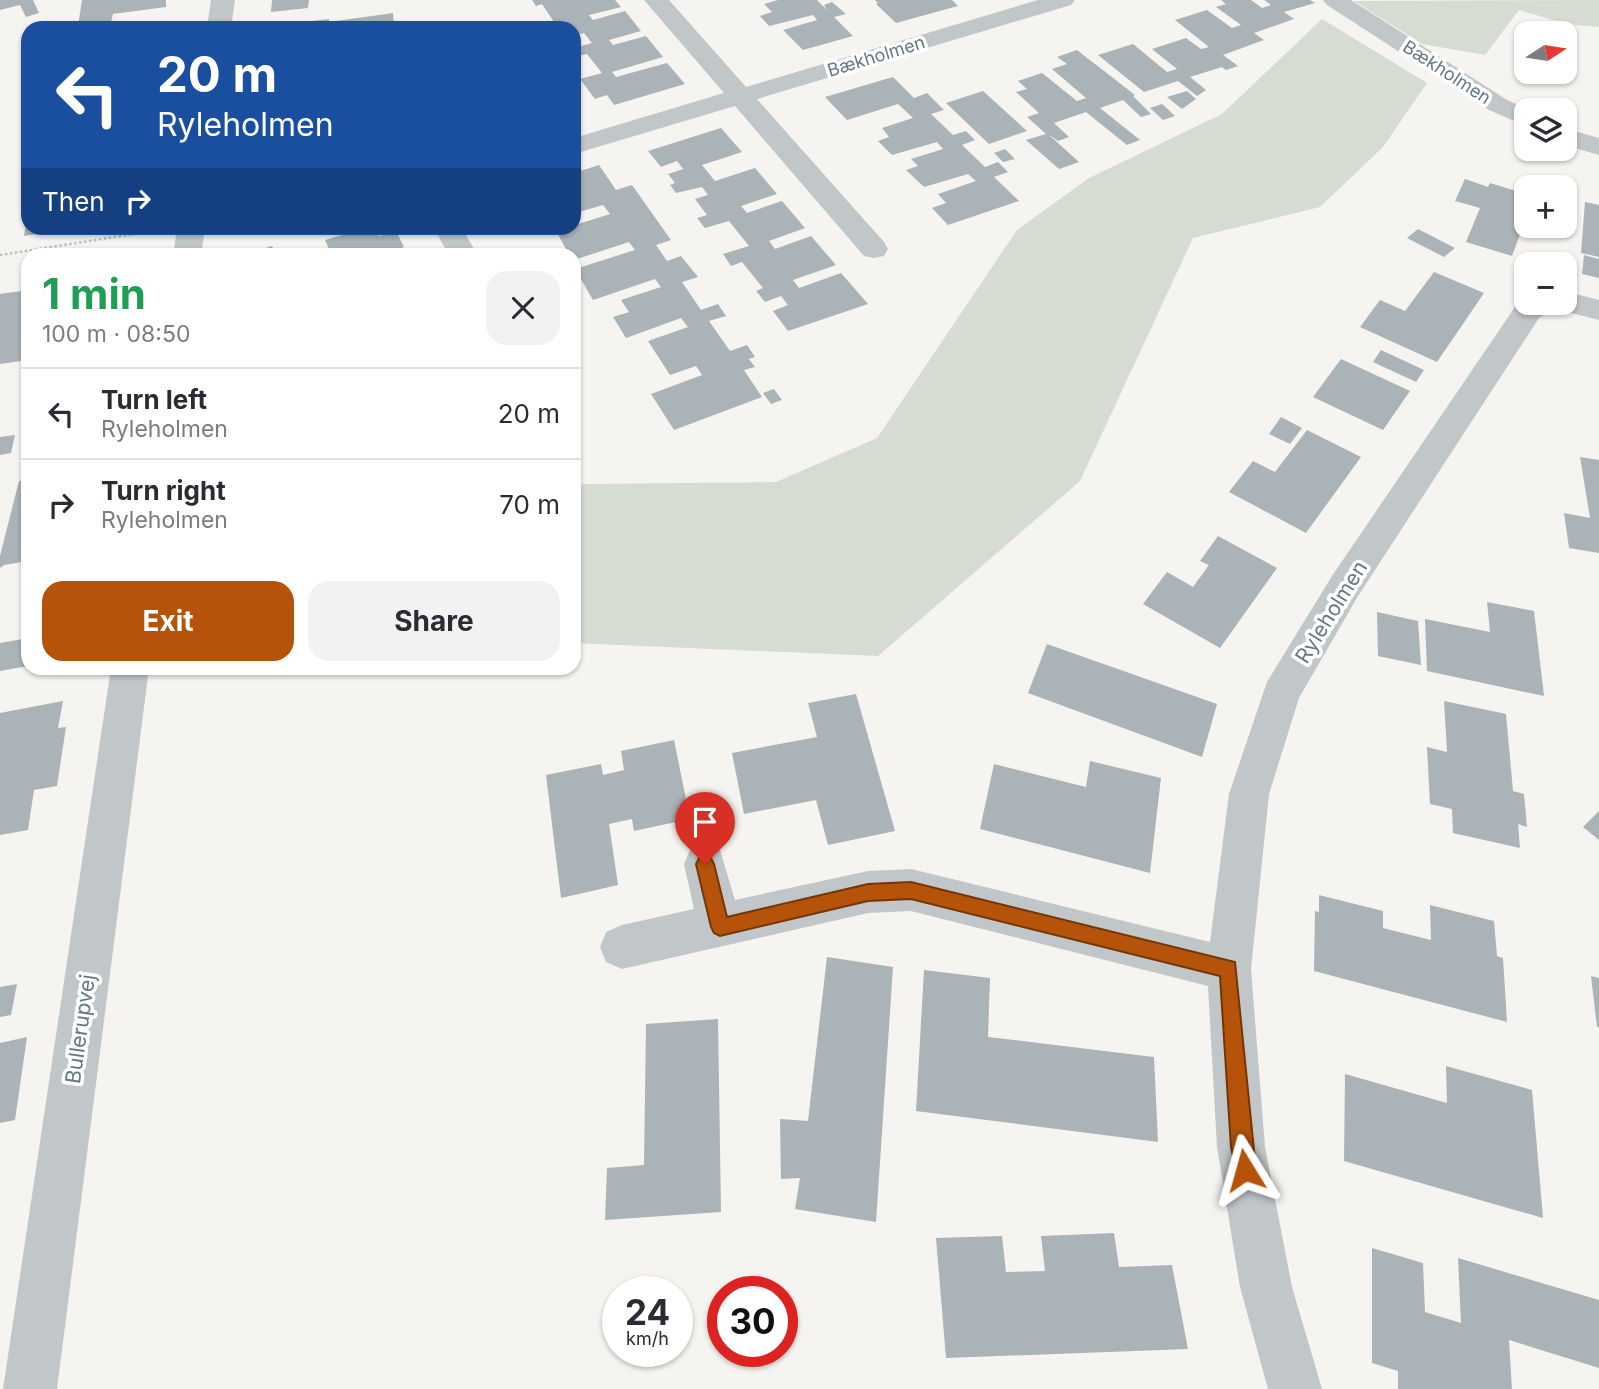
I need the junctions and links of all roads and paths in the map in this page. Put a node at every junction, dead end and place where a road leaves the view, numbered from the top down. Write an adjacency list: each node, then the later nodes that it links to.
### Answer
1 (223, 0): 6 (street)
2 (656, 0): 7 (street)
3 (1063, 0): 5 (street, Bækholmen)
4 (1335, 0): 8 (street, Bækholmen)
5 (1003, 8): 7 (street, Bækholmen)
6 (220, 21)
7 (741, 96): 10 (street, Bækholmen); 14 (street)
8 (1514, 112)
9 (1577, 140): 11 (street)
10 (581, 144)
11 (1599, 147)
12 (130, 235): 13 (path)
13 (45, 248)
14 (874, 249)
15 (21, 252): 16 (path)
16 (0, 255)
17 (1577, 304): 18 (street)
18 (1599, 310)
19 (1525, 315): 24 (street, Ryleholmen)
20 (129, 675): 25 (street, Bullerupvej)
21 (705, 864): 22 (street)
22 (720, 927): 23 (street); 24 (street)
23 (622, 947)
24 (1229, 969): 26 (street, Ryleholmen)
25 (30, 1389)
26 (1294, 1389)

